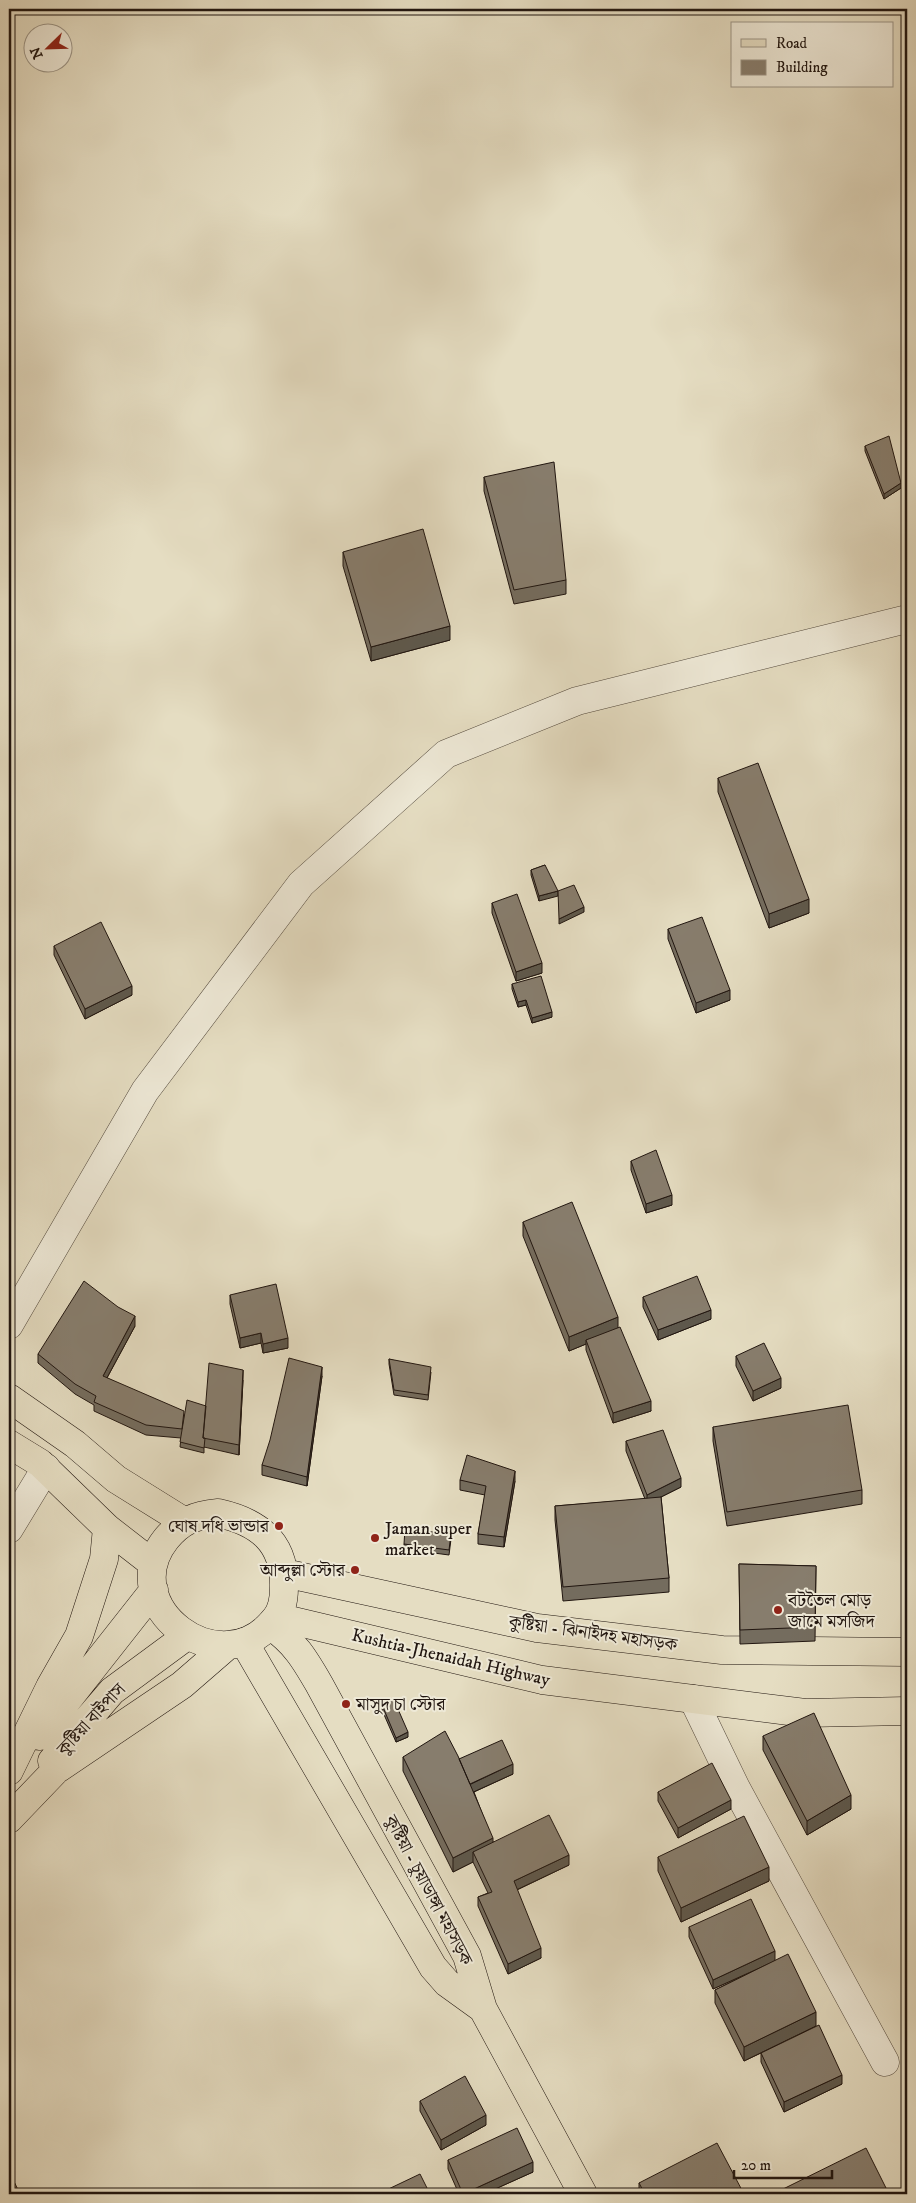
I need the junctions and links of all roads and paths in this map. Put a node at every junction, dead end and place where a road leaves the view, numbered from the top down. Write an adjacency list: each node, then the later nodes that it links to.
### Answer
1 (907, 619): 2 (street)
2 (9, 1325)
3 (9, 1398): 6 (main road)
4 (9, 1444): 5 (main road)
5 (43, 1465): 7 (main road); 8 (street)
6 (185, 1522): 9 (main road); 10 (main road)
7 (107, 1528): 9 (main road); 18 (main road)
8 (9, 1529)
9 (152, 1563): 11 (main road)
10 (284, 1573): 12 (main road); 15 (main road, কুষ্টিয়া - ঝিনাইদহ মহাসড়ক)
11 (154, 1590): 13 (main road); 19 (main road, কুষ্টিয়া বাইপাস)
12 (274, 1621): 14 (main road); 16 (main road, Kushtia-Jhenaidah Highway); 21 (main road, কুষ্টিয়া - চুয়াডাঙ্গা মহাসড়ক)
13 (188, 1635): 14 (main road); 20 (main road, কুষ্টিয়া বাইপাস)
14 (235, 1644): 20 (main road); 21 (main road)
15 (907, 1652)
16 (693, 1699): 17 (main road); 22 (street)
17 (907, 1711)
18 (9, 1771)
19 (9, 1775)
20 (9, 1818)
21 (484, 2009): 23 (main road, কুষ্টিয়া - চুয়াডাঙ্গা মহাসড়ক)
22 (885, 2062)
23 (583, 2194)

